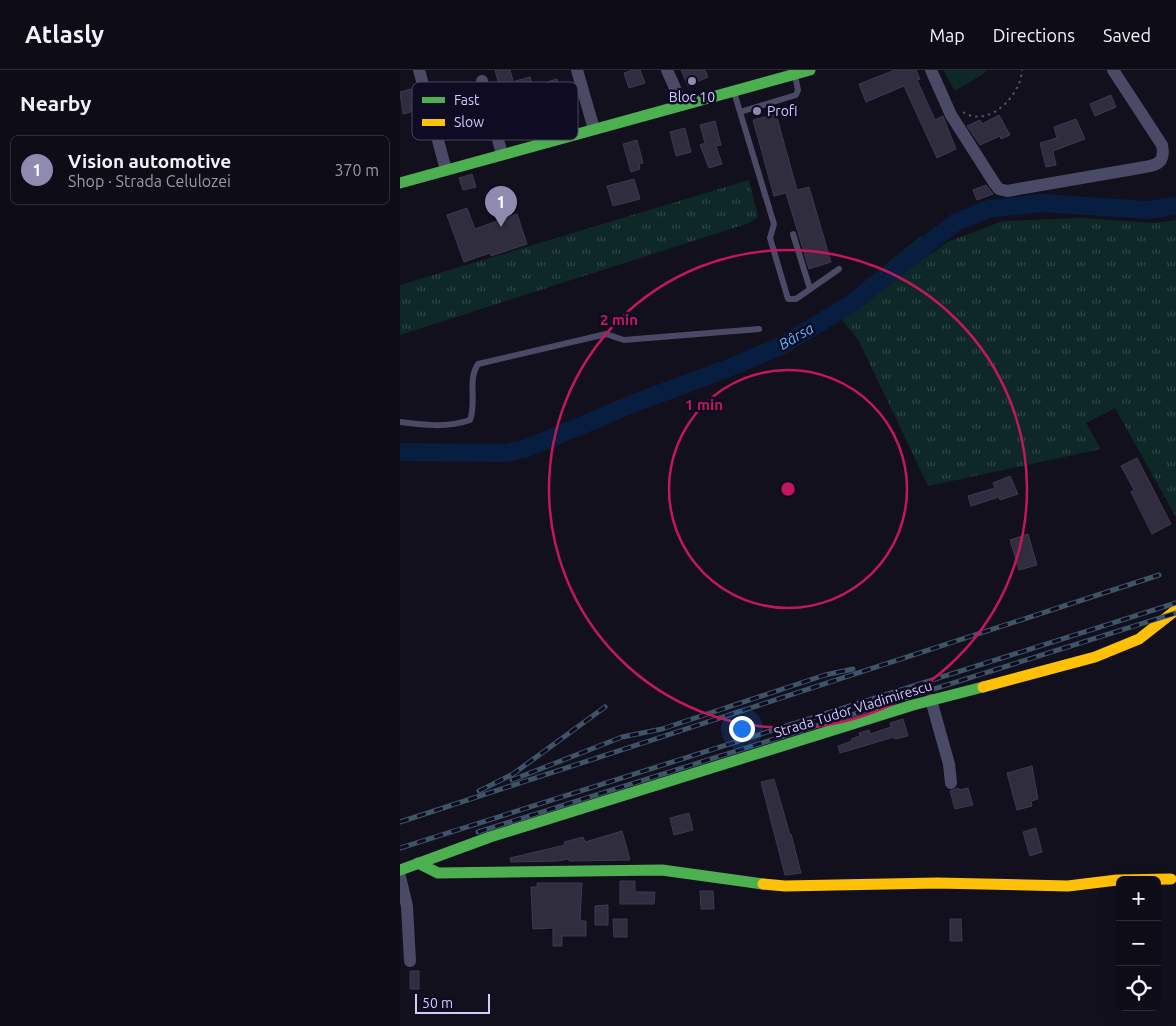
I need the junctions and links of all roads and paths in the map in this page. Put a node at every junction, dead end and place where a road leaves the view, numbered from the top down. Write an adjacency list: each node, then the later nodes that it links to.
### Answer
1 (576, 70): 12 (street)
2 (667, 70): 9 (street)
3 (810, 70): 7 (street)
4 (932, 70): 6 (street)
5 (1022, 70): 10 (path)
6 (1113, 70)
7 (794, 74): 8 (street); 11 (lane)
8 (734, 91): 9 (street); 11 (lane)
9 (682, 104): 12 (street)
10 (959, 110)
11 (740, 112): 22 (lane)
12 (594, 129): 13 (street)
13 (578, 133)
14 (438, 140): 18 (street)
15 (498, 140): 17 (street)
16 (554, 140): 17 (street)
17 (502, 154): 18 (street)
18 (446, 170): 19 (street)
19 (400, 183)
20 (793, 234): 22 (lane)
21 (839, 269): 22 (lane)
22 (810, 289)
23 (759, 329): 24 (lane)
24 (400, 422)
25 (1176, 610): 26 (street, Strada Tudor Vladimirescu)
26 (930, 700): 27 (street); 28 (street, Strada Tudor Vladimirescu)
27 (952, 783)
28 (418, 863): 29 (street, Strada Tudor Vladimirescu); 31 (street)
29 (400, 870)
30 (400, 877): 32 (street)
31 (1171, 879)
32 (410, 961)

